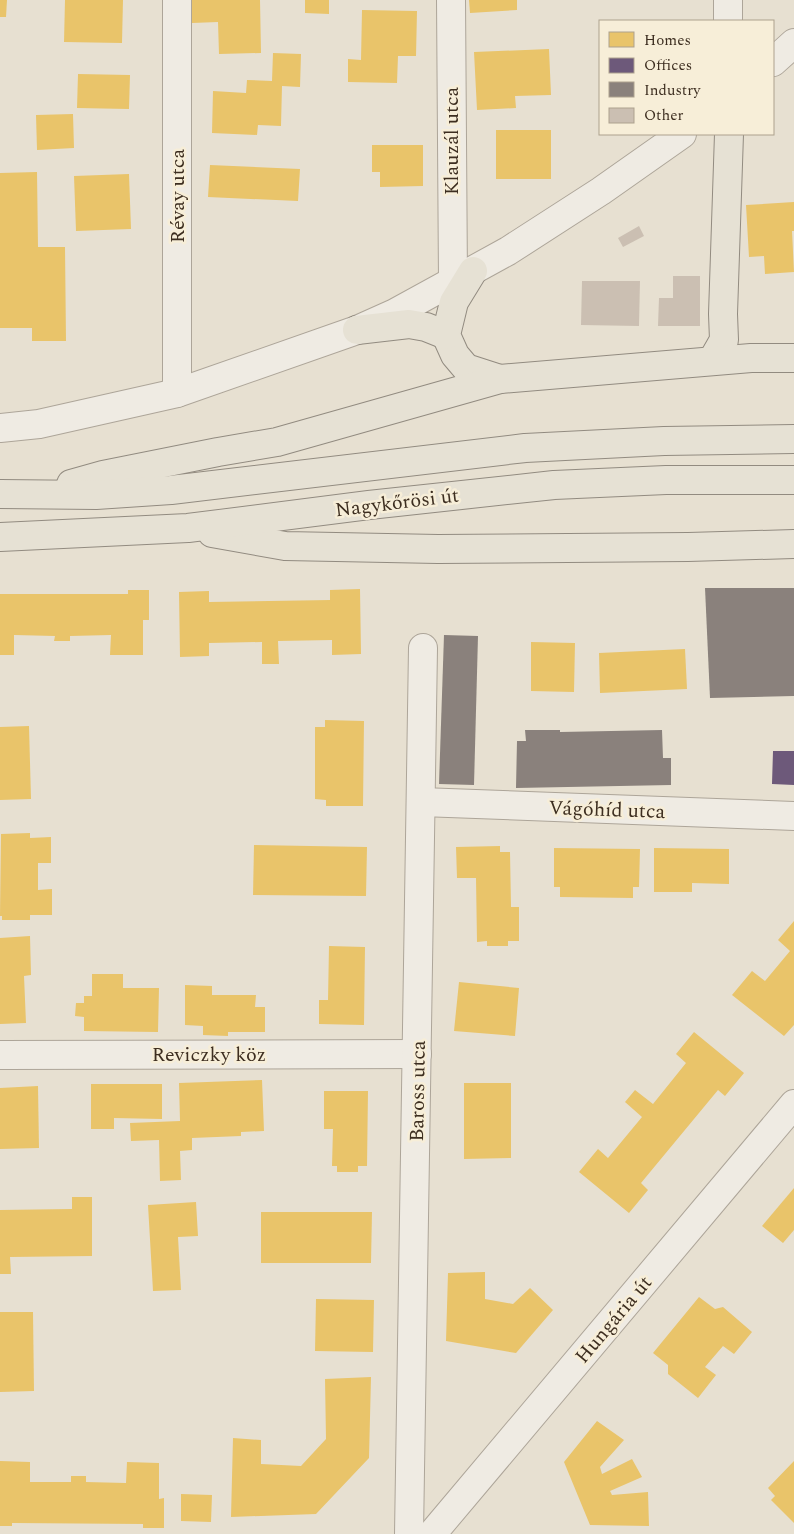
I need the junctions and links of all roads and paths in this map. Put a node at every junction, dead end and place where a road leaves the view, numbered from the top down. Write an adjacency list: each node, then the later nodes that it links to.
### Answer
1 (177, 0): 15 (street, Révay utca)
2 (451, 0): 9 (street, Klauzál utca)
3 (728, 0): 4 (street)
4 (728, 20)
5 (794, 43): 6 (street)
6 (774, 61)
7 (681, 135): 9 (street)
8 (729, 135): 13 (main road)
9 (463, 276): 10 (street); 11 (main road)
10 (357, 330): 11 (main road); 15 (street)
11 (446, 335): 14 (main road)
12 (794, 358): 13 (main road)
13 (712, 362): 14 (main road)
14 (500, 379): 20 (main road)
15 (177, 393): 16 (street)
16 (0, 428)
17 (794, 439): 20 (main road, Nagykőrösi út)
18 (794, 480): 21 (main road, Nagykőrösi út)
19 (0, 494): 20 (main road, Nagykőrösi út)
20 (31, 494)
21 (188, 528): 22 (main road, Nagykőrösi út); 23 (main road)
22 (0, 537)
23 (794, 544)
24 (423, 648): 25 (street, Baross utca)
25 (421, 802): 26 (street, Vágóhíd utca); 27 (street, Baross utca)
26 (794, 816)
27 (417, 1054): 28 (street, Reviczky köz); 30 (street, Baross utca)
28 (0, 1055)
29 (794, 1104): 31 (street, Hungária út)
30 (409, 1534)
31 (432, 1534)

